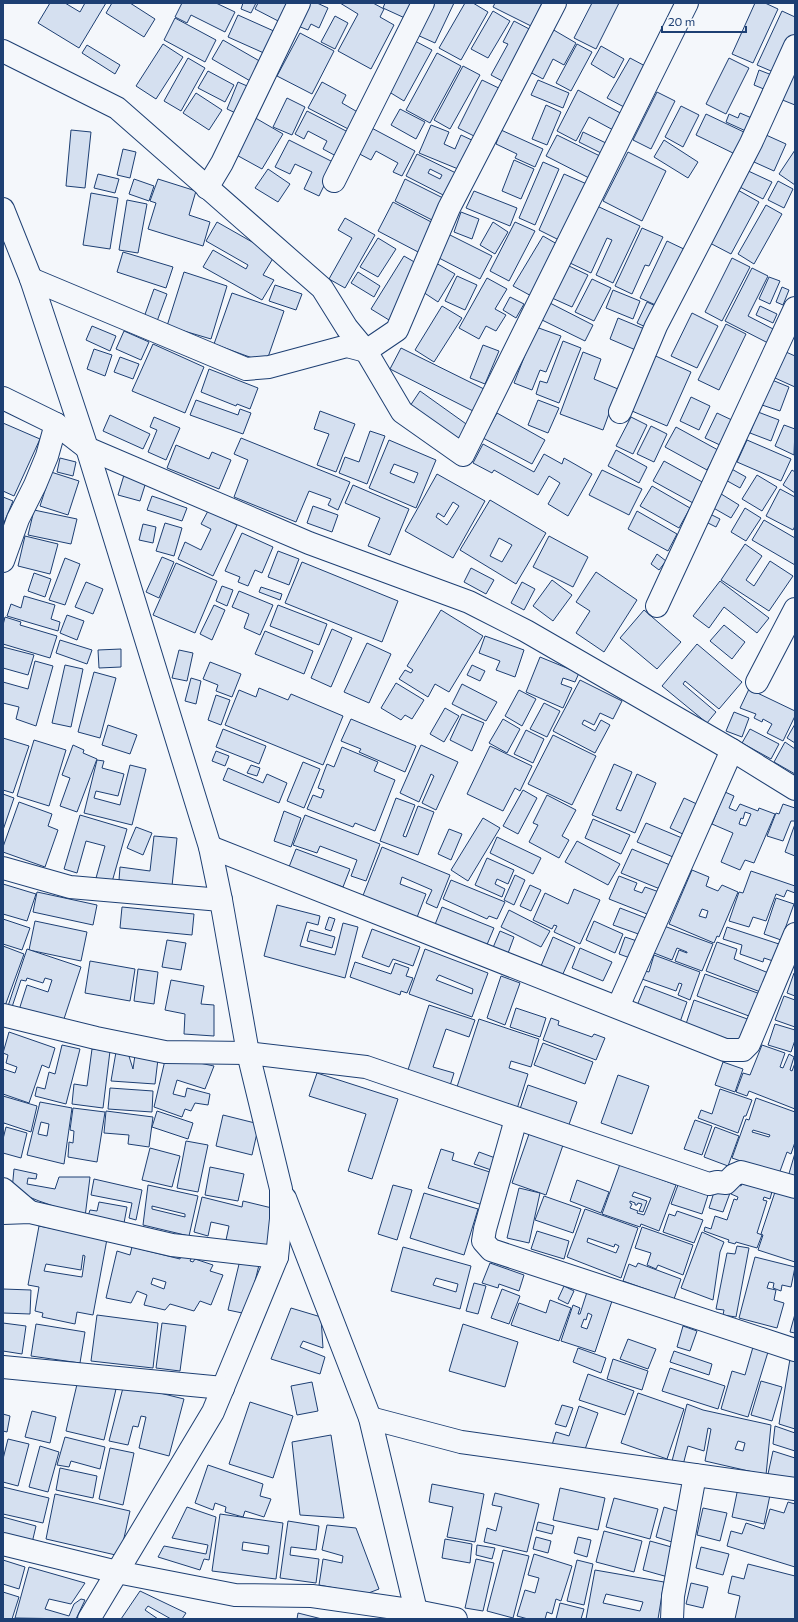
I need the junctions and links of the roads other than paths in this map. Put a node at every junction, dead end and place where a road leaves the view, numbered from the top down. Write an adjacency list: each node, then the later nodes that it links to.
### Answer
1 (299, 3): 8 (street)
2 (423, 3): 7 (street)
3 (555, 3): 12 (street)
4 (688, 3): 12 (street)
5 (795, 46): 14 (street)
6 (3, 50): 8 (street)
7 (334, 181)
8 (207, 188): 12 (street)
9 (3, 209): 10 (street)
10 (30, 279): 12 (street); 16 (street)
11 (795, 308): 18 (street)
12 (366, 351)
13 (3, 398): 15 (street)
14 (620, 412)
15 (56, 424): 16 (street); 17 (street)
16 (87, 448): 21 (street); 23 (street)
17 (3, 561)
18 (657, 606)
19 (795, 609): 20 (street)
20 (757, 682)
21 (732, 750): 22 (street); 27 (street)
22 (795, 789)
23 (210, 847): 25 (street); 27 (street)
24 (3, 868): 25 (street)
25 (221, 900): 29 (street)
26 (795, 934): 27 (street)
27 (618, 1007)
28 (3, 1015): 29 (street)
29 (248, 1053): 30 (street); 33 (street)
30 (516, 1119): 31 (street); 37 (street)
31 (795, 1187)
32 (3, 1189): 34 (street)
33 (281, 1189): 36 (street); 40 (street)
34 (30, 1212): 35 (street); 36 (street)
35 (3, 1213)
36 (277, 1257): 39 (street)
37 (795, 1350)
38 (3, 1367): 39 (street)
39 (223, 1388): 44 (street)
40 (370, 1418): 41 (street); 45 (street)
41 (695, 1475): 42 (street); 46 (street)
42 (795, 1490)
43 (3, 1544): 44 (street)
44 (117, 1572): 45 (street); 47 (street)
45 (417, 1615): 48 (street)
46 (676, 1618)
47 (89, 1619)
48 (456, 1619)

